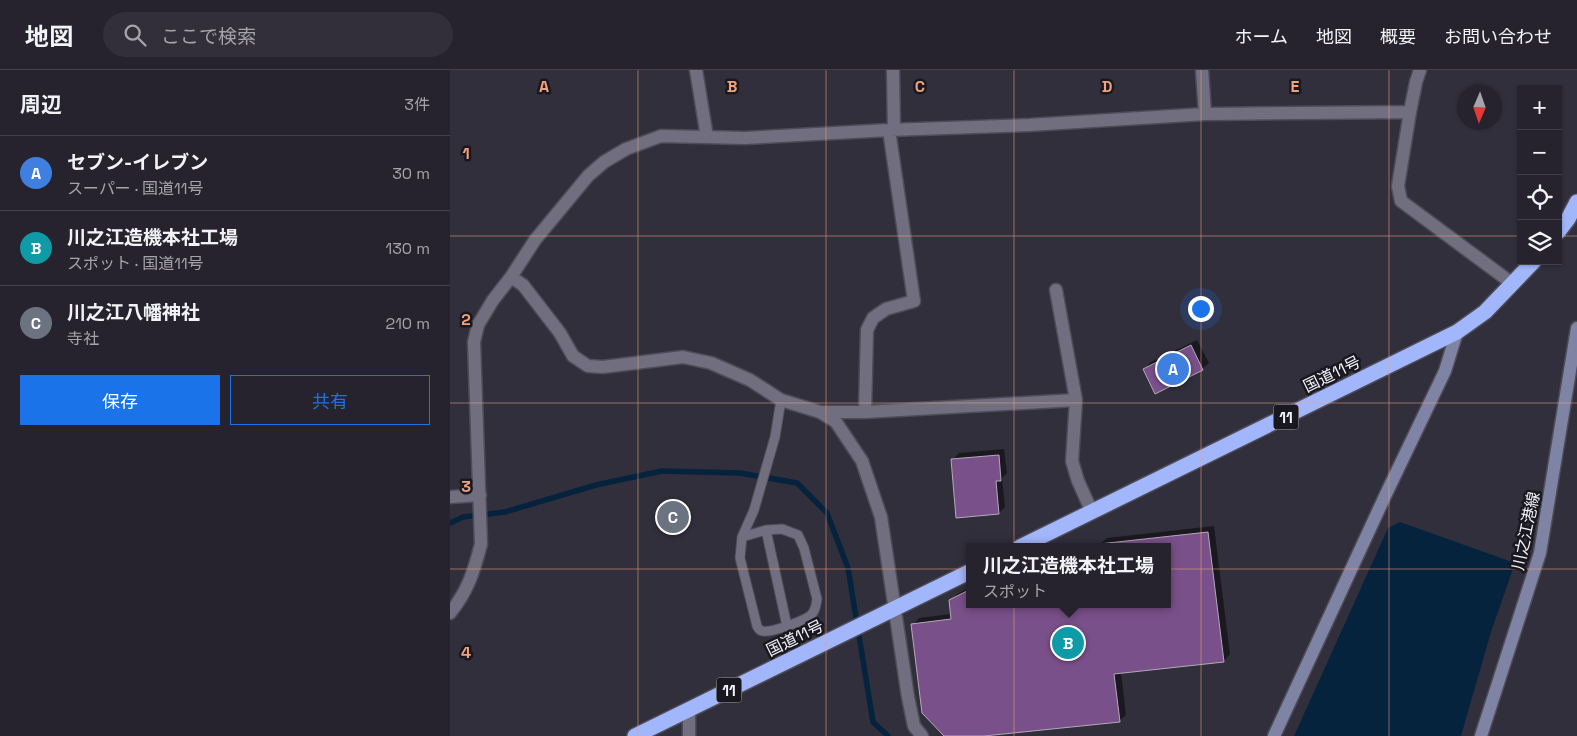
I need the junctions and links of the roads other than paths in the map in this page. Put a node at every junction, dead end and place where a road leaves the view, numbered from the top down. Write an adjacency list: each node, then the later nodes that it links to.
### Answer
1 (696, 70): 8 (street)
2 (893, 70): 7 (street)
3 (1202, 70): 6 (street)
4 (1420, 70): 5 (street)
5 (1410, 112): 6 (street); 13 (street)
6 (1205, 114): 7 (street)
7 (891, 130): 8 (street); 20 (street)
8 (707, 137): 12 (street)
9 (1577, 202): 10 (highway)
10 (1562, 227)
11 (1530, 265): 13 (highway, 国道11号 / 11)
12 (511, 277): 17 (street); 21 (street)
13 (1513, 284): 16 (highway, 国道11号 / 11)
14 (1056, 290): 18 (street)
15 (1577, 328): 36 (street, 川之江港線)
16 (1457, 332): 23 (highway, 国道11号 / 11); 35 (street)
17 (781, 400): 19 (street); 25 (lane)
18 (1076, 400): 20 (street); 23 (street)
19 (820, 412): 20 (street); 28 (street)
20 (866, 412)
21 (480, 495): 22 (street); 29 (street)
22 (450, 498)
23 (1092, 512): 26 (highway, 国道11号 / 11)
24 (766, 530): 25 (lane); 30 (lane); 30 (lane)
25 (742, 538): 30 (lane)
26 (1028, 543)
27 (966, 573): 28 (highway, 国道11号 / 11)
28 (895, 608): 31 (highway, 国道11号 / 11); 34 (street)
29 (450, 614)
30 (787, 626)
31 (689, 710): 32 (highway, 国道11号 / 11); 33 (street)
32 (635, 736)
33 (689, 736)
34 (922, 736)
35 (1274, 736)
36 (1481, 736)

